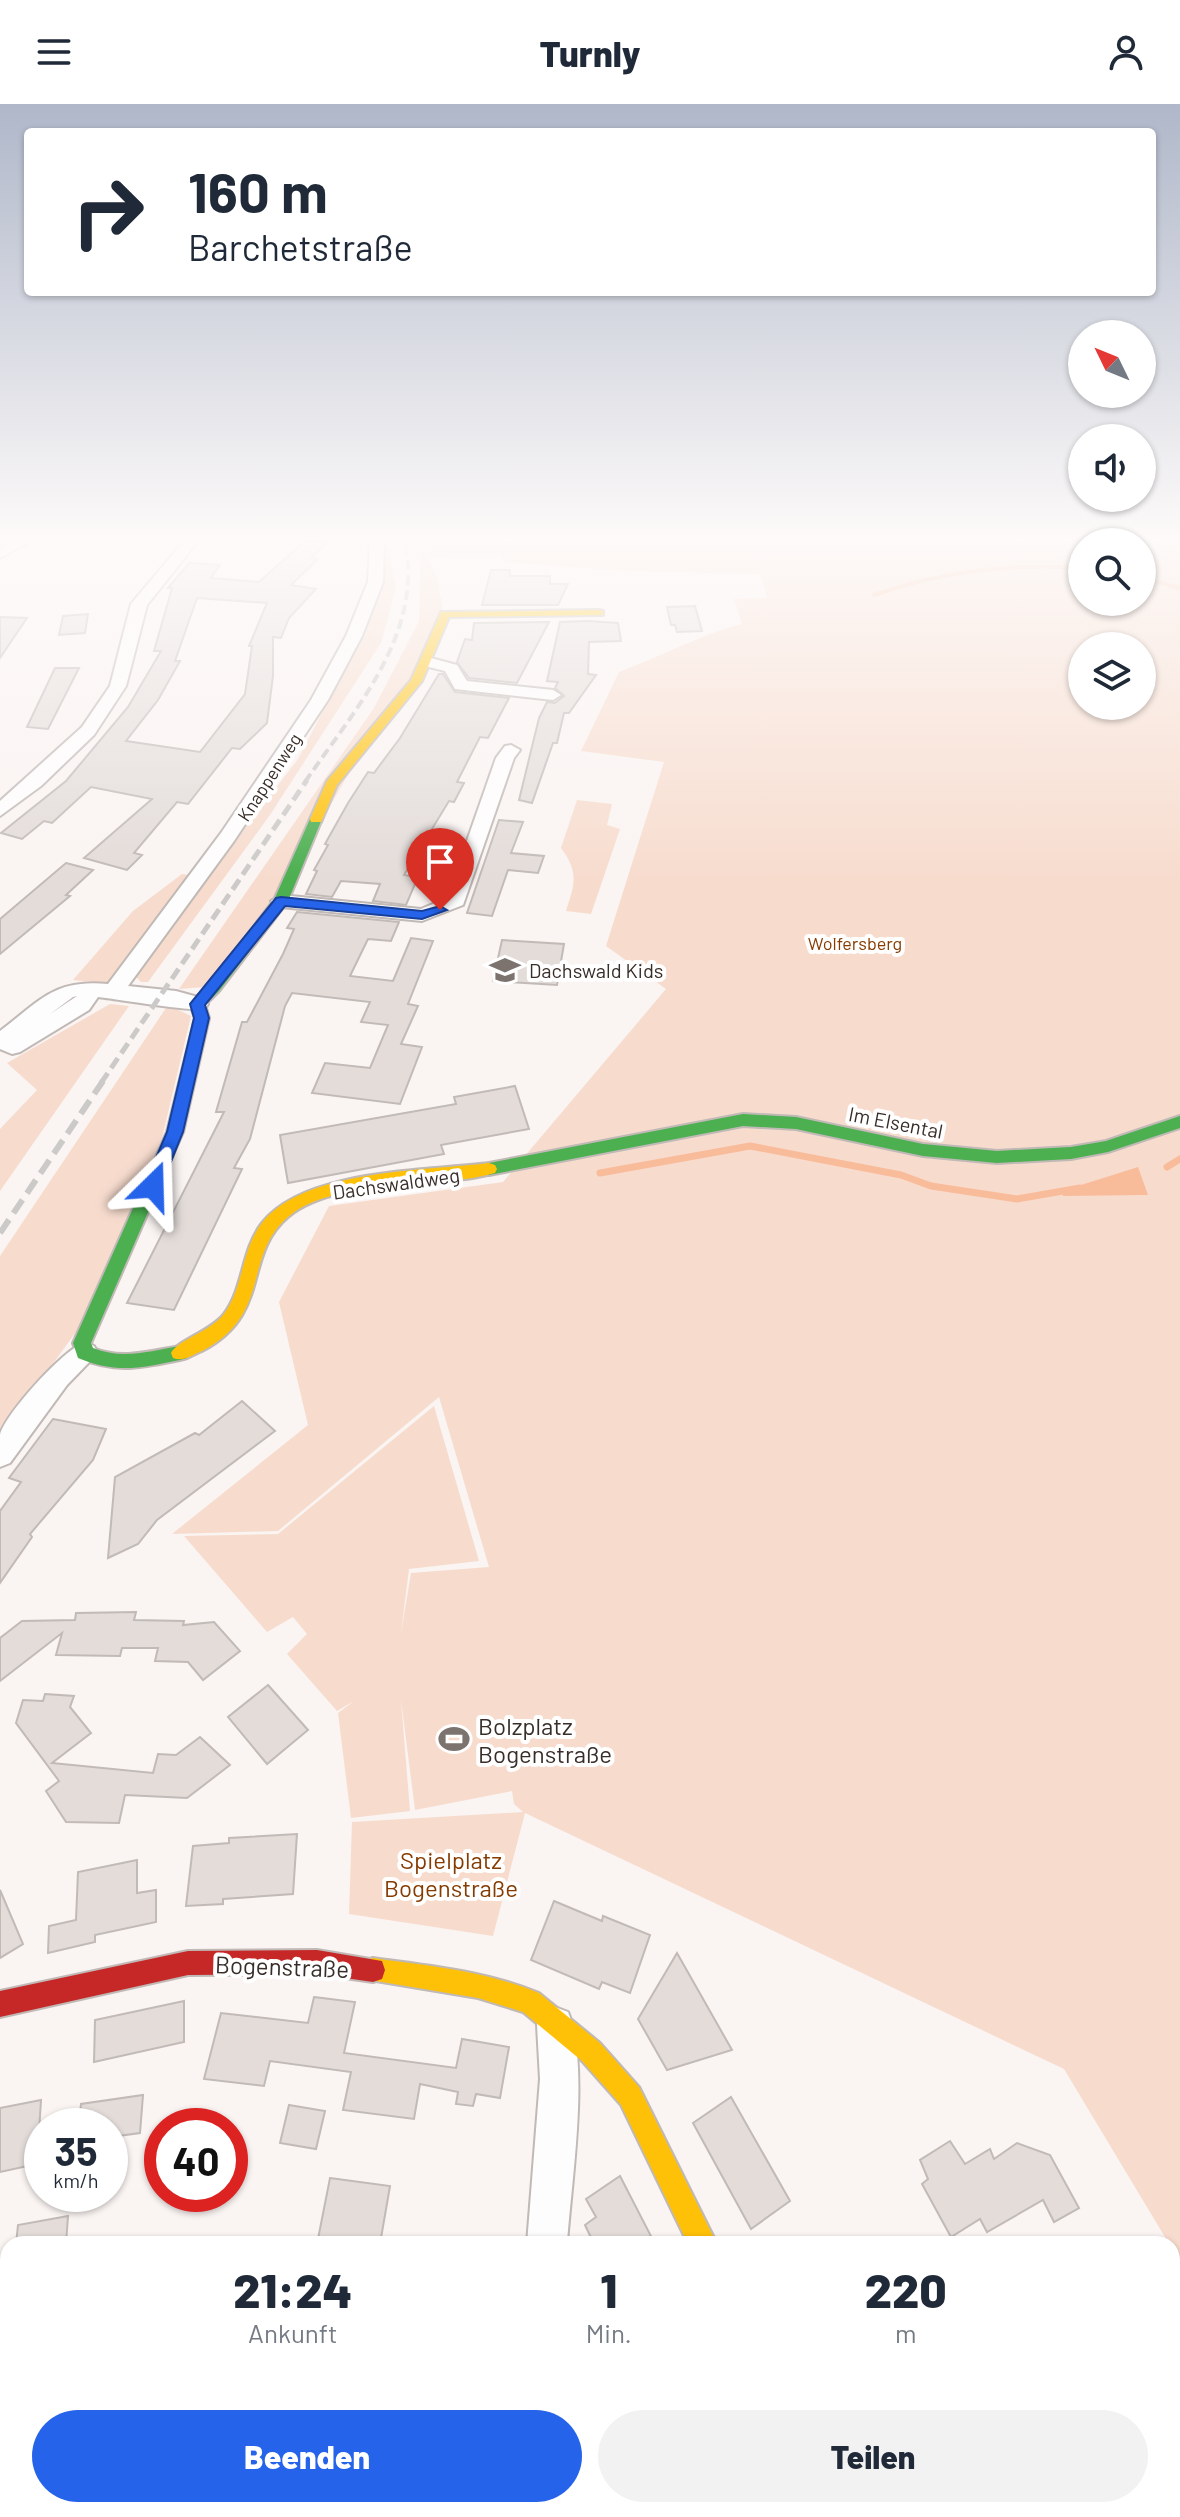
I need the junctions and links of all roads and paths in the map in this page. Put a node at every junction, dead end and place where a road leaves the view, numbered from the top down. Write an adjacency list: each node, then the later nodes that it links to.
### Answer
1 (126, 654): 7 (street)
2 (343, 654): 9 (street, Knappenweg)
3 (430, 654): 4 (street)
4 (427, 662): 5 (street); 8 (street)
5 (553, 695)
6 (511, 750): 8 (street)
7 (0, 810)
8 (281, 901): 10 (street)
9 (103, 990): 10 (street); 11 (street); 12 (street, Knappenweg)
10 (197, 1004): 15 (street)
11 (0, 1042)
12 (0, 1054)
13 (1180, 1122): 14 (street, Im Elsental)
14 (603, 1149): 15 (street, Dachswaldweg)
15 (85, 1353): 16 (street)
16 (0, 1455)
17 (0, 2004): 18 (street, Bogenstraße)
18 (555, 2025): 19 (street); 20 (street, Bogenstraße)
19 (548, 2236)
20 (699, 2236)

